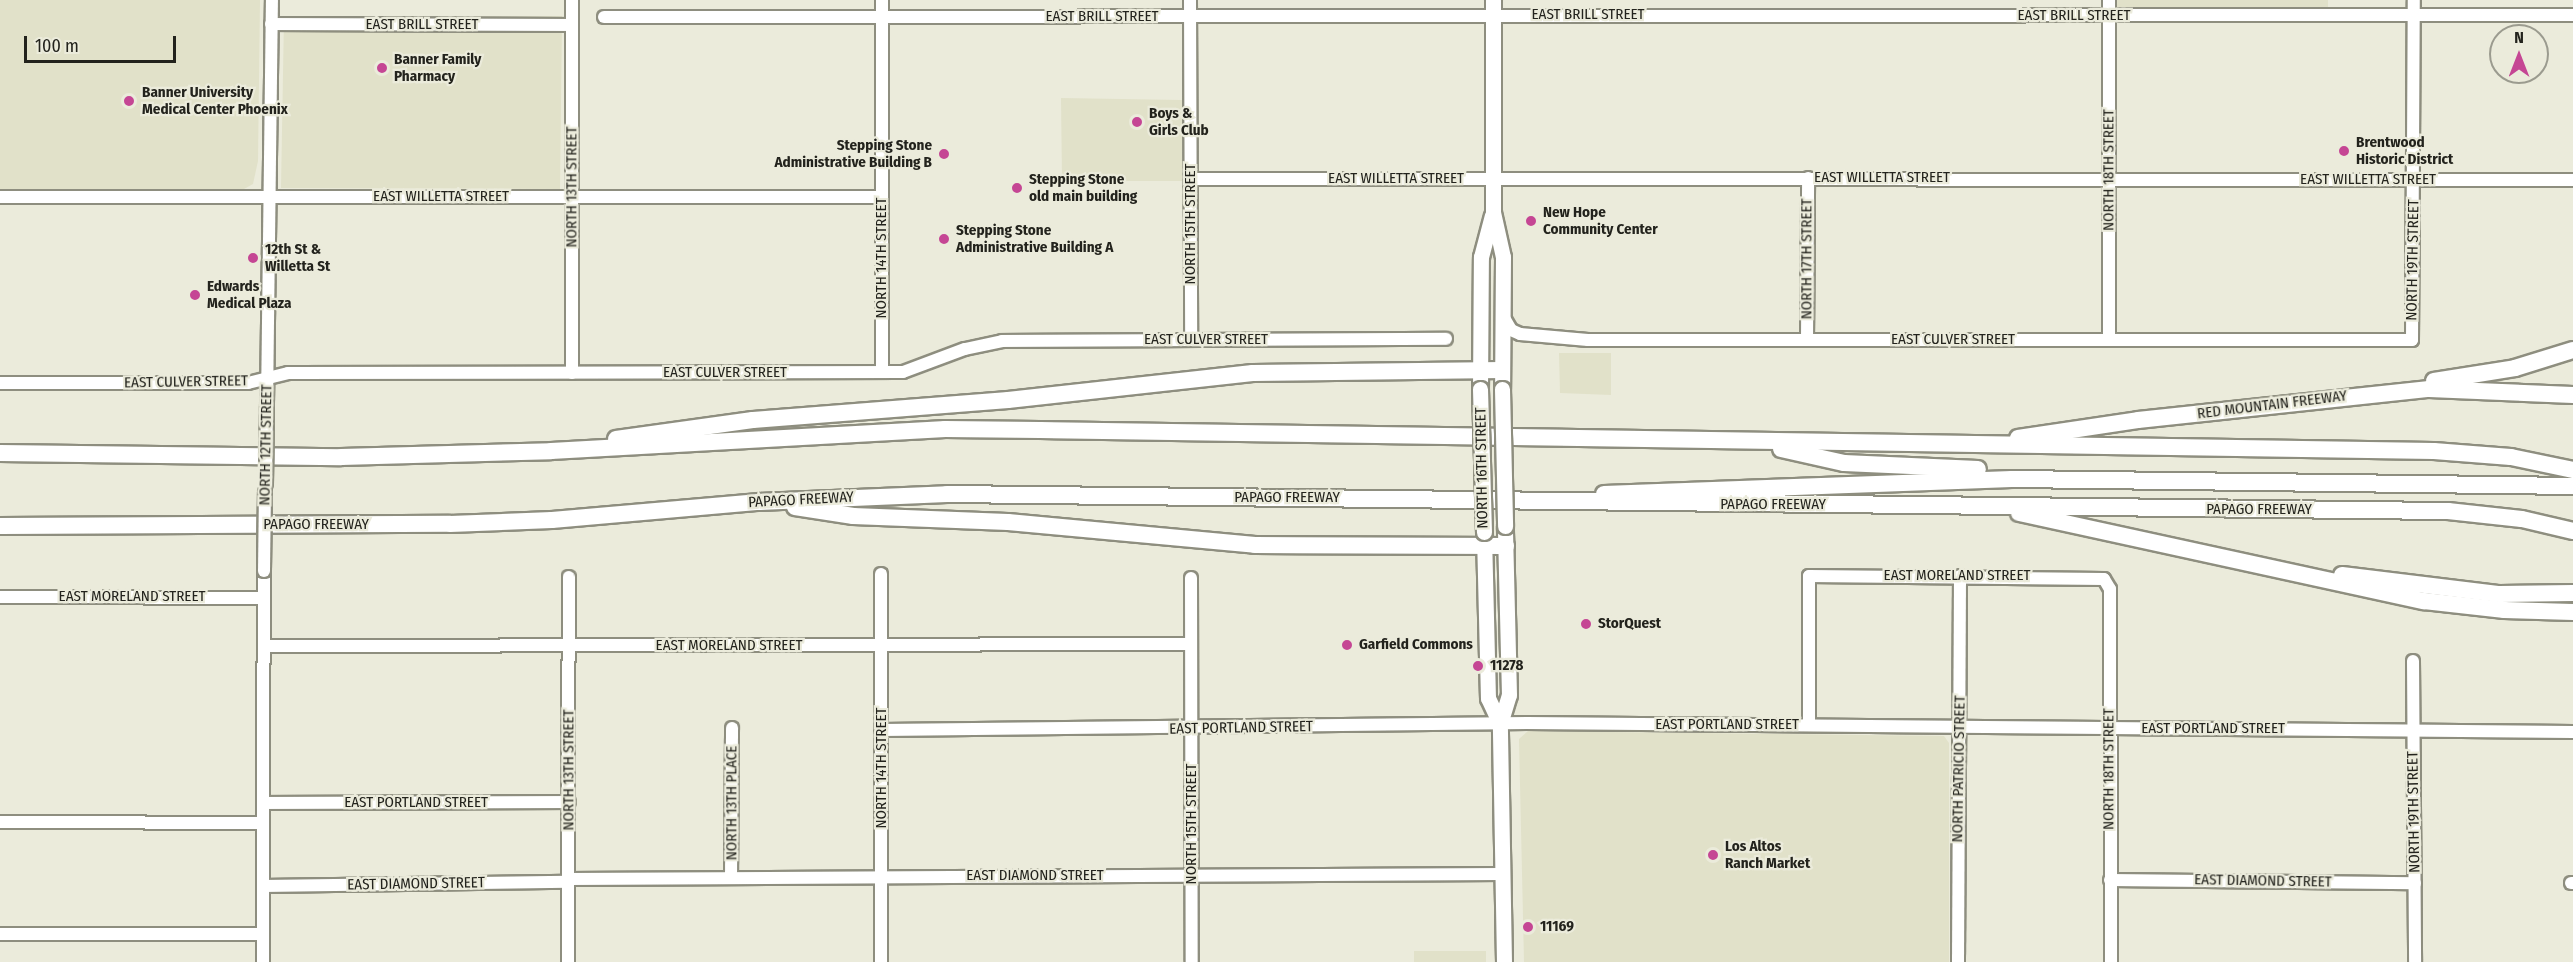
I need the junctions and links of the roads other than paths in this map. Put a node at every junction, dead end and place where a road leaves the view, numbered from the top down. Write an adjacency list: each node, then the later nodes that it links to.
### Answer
1 (272, 0): 14 (street, NORTH 12TH STREET)
2 (572, 0): 15 (street, NORTH 13TH STREET)
3 (882, 0): 13 (street, NORTH 14TH STREET)
4 (1190, 0): 10 (street, NORTH 15TH STREET)
5 (2109, 0): 11 (street, NORTH 18TH STREET)
6 (2414, 0): 8 (street, NORTH 19TH STREET)
7 (1493, 8): 10 (street, EAST BRILL STREET); 11 (street, EAST BRILL STREET); 16 (main road, NORTH 16TH STREET)
8 (2414, 14): 9 (street, EAST BRILL STREET); 11 (street, EAST BRILL STREET); 20 (street, NORTH 19TH STREET)
9 (2573, 15)
10 (1190, 16): 13 (street, EAST BRILL STREET); 19 (street, NORTH 15TH STREET)
11 (2109, 16): 18 (street, NORTH 18TH STREET)
12 (604, 17): 13 (street, EAST BRILL STREET)
13 (882, 18): 25 (street, NORTH 14TH STREET)
14 (271, 24): 15 (street, EAST BRILL STREET); 23 (street, NORTH 12TH STREET)
15 (572, 25): 24 (street, NORTH 13TH STREET)
16 (1492, 178): 17 (street, EAST WILLETTA STREET); 19 (street, EAST WILLETTA STREET); 26 (main road, NORTH 16TH STREET)
17 (1808, 178): 18 (street, EAST WILLETTA STREET); 29 (street, NORTH 17TH STREET)
18 (2109, 178): 20 (street, EAST WILLETTA STREET); 31 (street, NORTH 18TH STREET)
19 (1191, 179): 30 (street, NORTH 15TH STREET)
20 (2414, 180): 21 (street, EAST WILLETTA STREET); 32 (street, NORTH 19TH STREET)
21 (2573, 180)
22 (0, 197): 23 (street, EAST WILLETTA STREET)
23 (268, 197): 24 (street, EAST WILLETTA STREET); 38 (street, NORTH 12TH STREET)
24 (572, 197): 25 (street, EAST WILLETTA STREET); 37 (street, NORTH 13TH STREET)
25 (882, 197): 36 (street, NORTH 14TH STREET)
26 (1492, 212): 27 (main road, NORTH 16TH STREET); 34 (main road, NORTH 16TH STREET)
27 (1502, 316): 29 (street, EAST CULVER STREET); 35 (main road, NORTH 16TH STREET)
28 (1446, 339): 30 (street, EAST CULVER STREET)
29 (1807, 339): 31 (street, EAST CULVER STREET)
30 (1191, 340): 36 (street, EAST CULVER STREET)
31 (2109, 340): 32 (street, EAST CULVER STREET)
32 (2412, 340)
33 (2573, 350): 40 (highway)
34 (1480, 370): 35 (highway); 44 (highway); 55 (main road, NORTH 16TH STREET, bridge)
35 (1502, 370): 56 (main road, NORTH 16TH STREET, bridge)
36 (882, 372): 37 (street, EAST CULVER STREET)
37 (572, 373): 38 (street, EAST CULVER STREET)
38 (267, 377): 39 (street, EAST CULVER STREET); 65 (street, NORTH 12TH STREET, bridge)
39 (0, 383)
40 (2361, 394): 41 (highway, RED MOUNTAIN FREEWAY); 43 (highway, RED MOUNTAIN FREEWAY)
41 (2573, 395)
42 (1742, 441): 43 (highway); 44 (highway); 48 (highway)
43 (1972, 445): 46 (highway)
44 (551, 451): 45 (highway)
45 (0, 453)
46 (2573, 470)
47 (2573, 476): 48 (highway)
48 (2157, 478): 49 (highway); 50 (highway)
49 (2573, 486)
50 (1558, 500): 51 (highway, PAPAGO FREEWAY); 52 (highway, PAPAGO FREEWAY)
51 (759, 502): 53 (highway, PAPAGO FREEWAY); 55 (highway)
52 (1996, 506): 54 (highway, PAPAGO FREEWAY); 57 (highway)
53 (0, 526)
54 (2573, 531)
55 (1484, 540): 56 (highway); 72 (main road, NORTH 16TH STREET)
56 (1506, 546): 72 (main road, NORTH 16TH STREET)
57 (2249, 564): 63 (highway); 66 (highway)
58 (881, 574): 69 (street, NORTH 14TH STREET)
59 (1960, 576): 62 (street, EAST MORELAND STREET); 73 (street, EAST MORELAND STREET); 74 (street, NORTH PATRICIO STREET)
60 (569, 577): 70 (street, NORTH 13TH STREET)
61 (1191, 578): 67 (street, NORTH 15TH STREET)
62 (2104, 579): 76 (street, NORTH 18TH STREET)
63 (2573, 592)
64 (0, 597): 65 (street, EAST MORELAND STREET)
65 (264, 598): 68 (street, NORTH 12TH STREET)
66 (2568, 612)
67 (1191, 644): 69 (street, EAST MORELAND STREET); 77 (street, NORTH 15TH STREET)
68 (266, 646): 70 (street, EAST MORELAND STREET); 82 (street, NORTH 12TH STREET)
69 (881, 646): 70 (street, EAST MORELAND STREET); 78 (street, NORTH 14TH STREET)
70 (569, 647): 81 (street, NORTH 13TH STREET)
71 (2413, 661): 79 (street, NORTH 19TH STREET)
72 (1500, 724): 73 (street, EAST PORTLAND STREET); 77 (street, EAST PORTLAND STREET); 85 (main road, NORTH 16TH STREET)
73 (1809, 725): 74 (street, EAST PORTLAND STREET)
74 (1961, 727): 76 (street, EAST PORTLAND STREET); 100 (street, NORTH PATRICIO STREET)
75 (732, 728): 88 (street, NORTH 13TH PLACE)
76 (2109, 728): 79 (street, EAST PORTLAND STREET); 90 (street, NORTH 18TH STREET)
77 (1192, 729): 78 (street, EAST PORTLAND STREET); 86 (street, NORTH 15TH STREET)
78 (882, 730): 87 (street, NORTH 14TH STREET)
79 (2413, 730): 80 (street, EAST PORTLAND STREET); 91 (street, NORTH 19TH STREET)
80 (2573, 732)
81 (568, 802): 82 (street, EAST PORTLAND STREET); 89 (street, NORTH 13TH STREET)
82 (263, 803): 84 (street, NORTH 12TH STREET)
83 (0, 822): 84 (street)
84 (263, 823): 92 (street, NORTH 12TH STREET)
85 (1502, 874): 86 (street, EAST DIAMOND STREET); 99 (main road, NORTH 16TH STREET)
86 (1192, 875): 87 (street, EAST DIAMOND STREET); 98 (street, NORTH 15TH STREET)
87 (883, 877): 88 (street, EAST DIAMOND STREET); 97 (street, NORTH 14TH STREET)
88 (731, 878): 89 (street, EAST DIAMOND STREET)
89 (568, 880): 92 (street, EAST DIAMOND STREET); 96 (street, NORTH 13TH STREET)
90 (2110, 880): 91 (street, EAST DIAMOND STREET); 101 (street, NORTH 18TH STREET)
91 (2415, 883): 102 (street, NORTH 19TH STREET)
92 (263, 886): 94 (street, NORTH 12TH STREET)
93 (0, 934): 94 (street)
94 (263, 934): 95 (street, NORTH 12TH STREET)
95 (263, 962)
96 (568, 962)
97 (881, 962)
98 (1192, 962)
99 (1503, 962)
100 (1958, 962)
101 (2111, 962)
102 (2415, 962)

